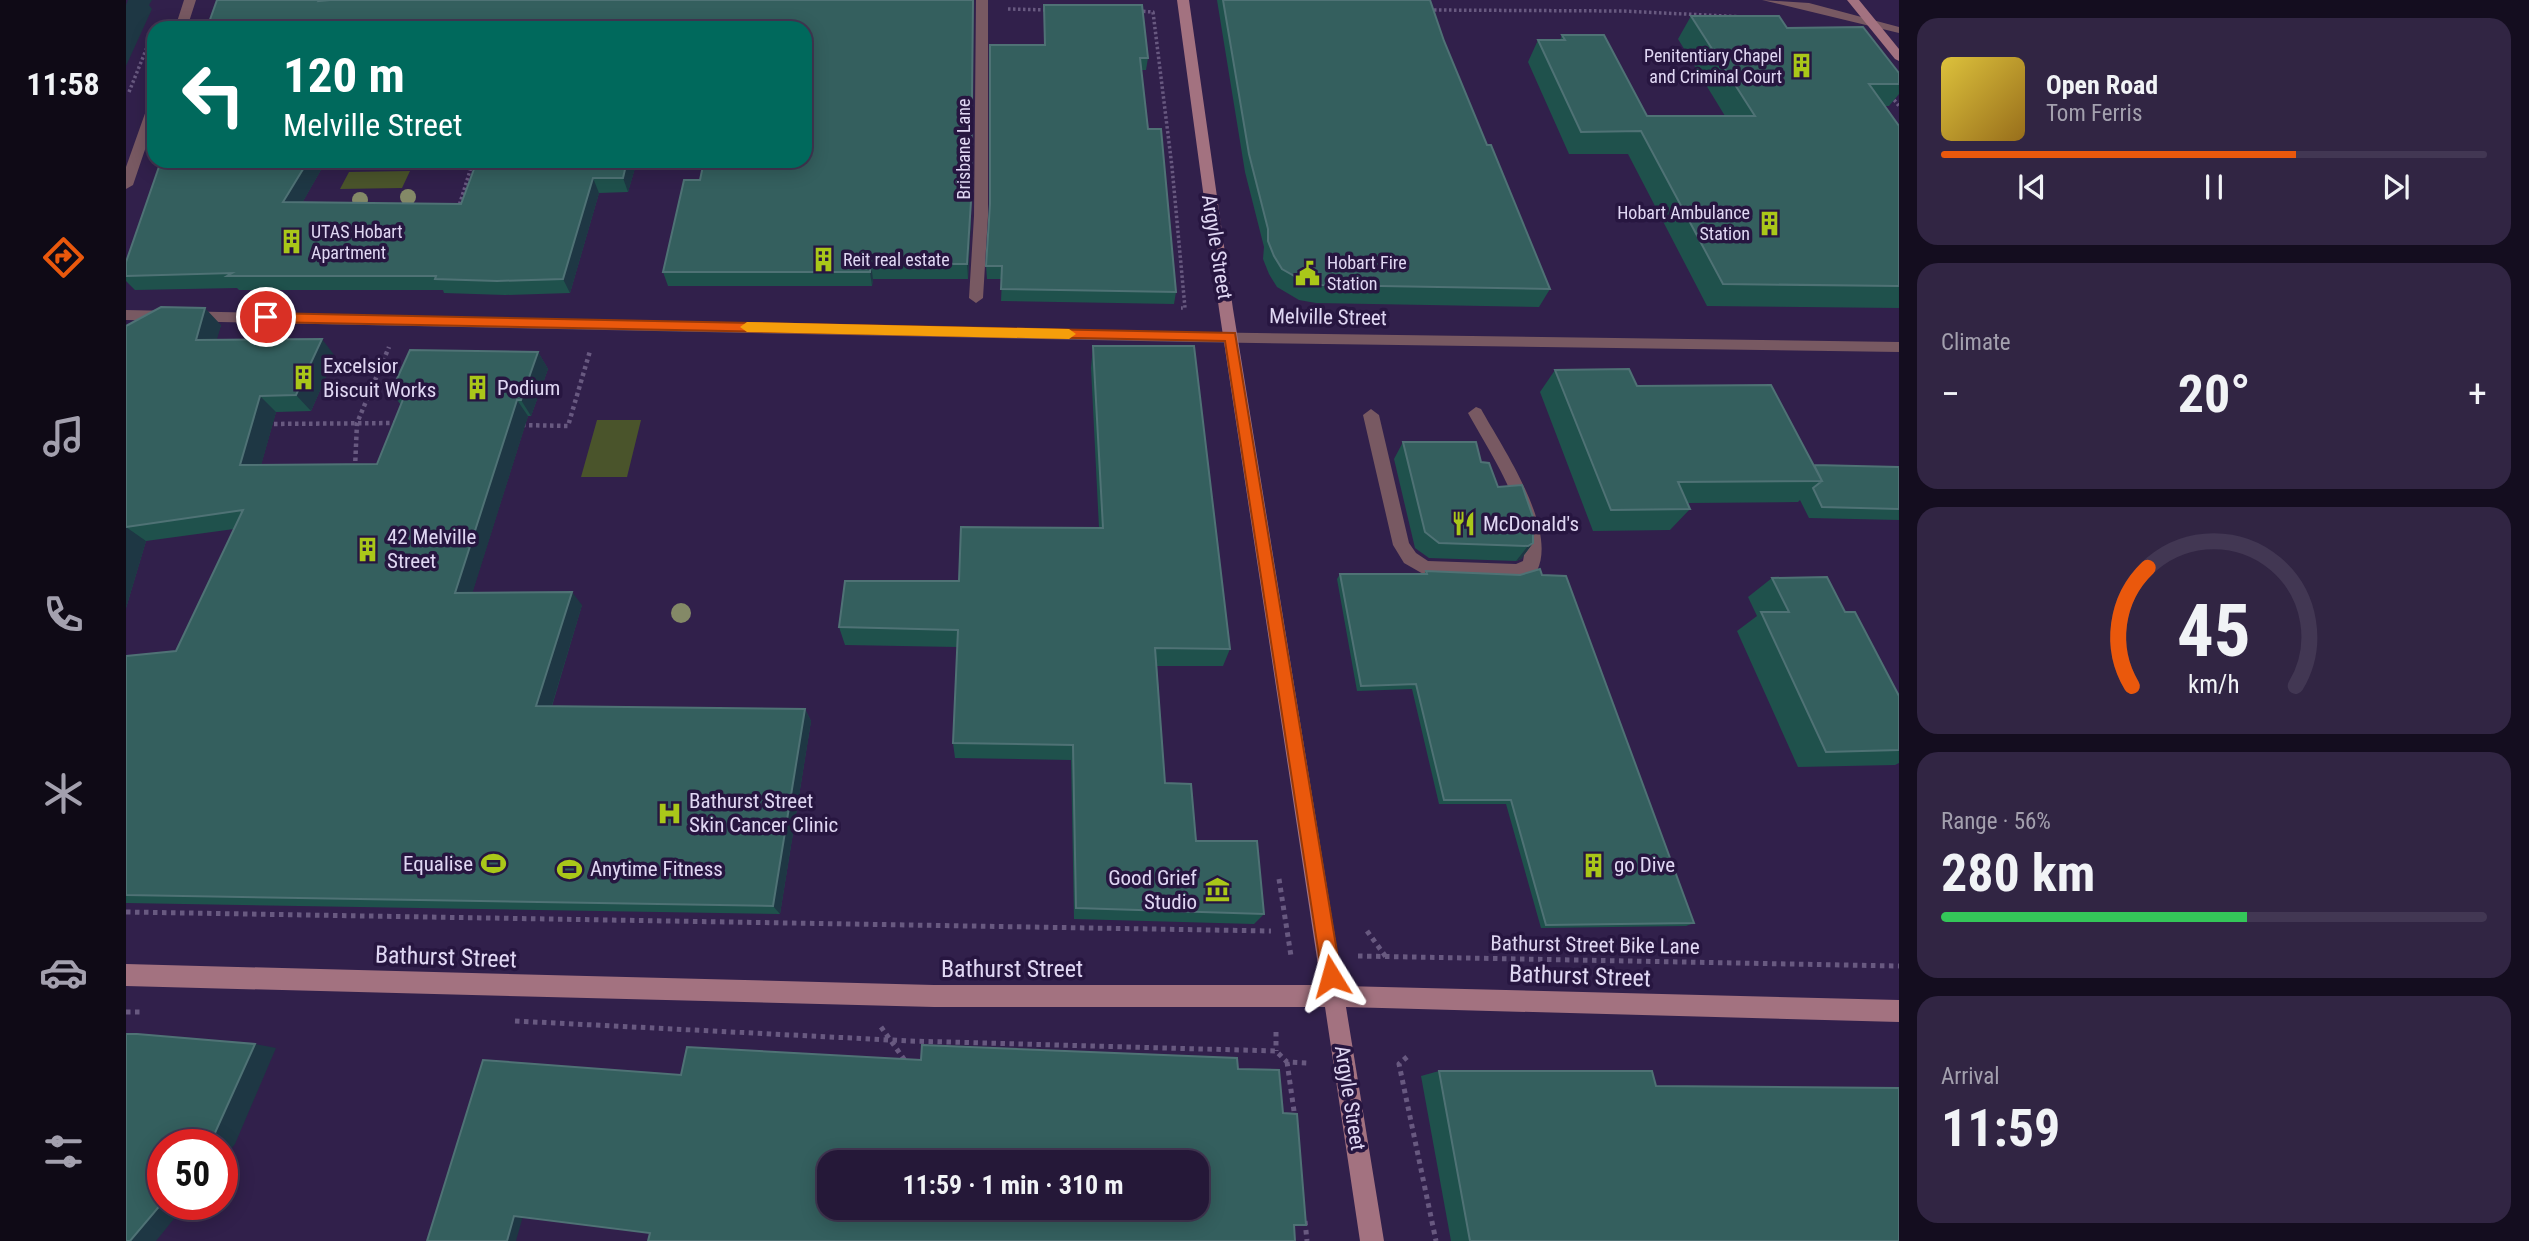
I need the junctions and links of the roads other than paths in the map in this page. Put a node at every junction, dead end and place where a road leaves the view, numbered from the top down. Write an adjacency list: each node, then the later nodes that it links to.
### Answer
1 (190, 0): 6 (street)
2 (1183, 0): 14 (main road, Argyle Street)
3 (1768, 0): 7 (street)
4 (1853, 0): 7 (main road)
5 (982, 4): 12 (street, Brisbane Lane)
6 (183, 21)
7 (1871, 23): 8 (street); 9 (main road)
8 (1899, 30)
9 (1899, 57)
10 (147, 124): 11 (street)
11 (126, 185)
12 (976, 298)
13 (126, 315): 14 (street, Melville Street)
14 (1231, 336): 15 (street, Melville Street); 19 (main road, Argyle Street)
15 (1899, 346)
16 (1476, 413): 17 (street)
17 (1371, 415)
18 (126, 975): 19 (main road, Bathurst Street)
19 (1334, 996): 20 (main road, Bathurst Street); 21 (main road, Argyle Street)
20 (1899, 1011)
21 (1372, 1241)

